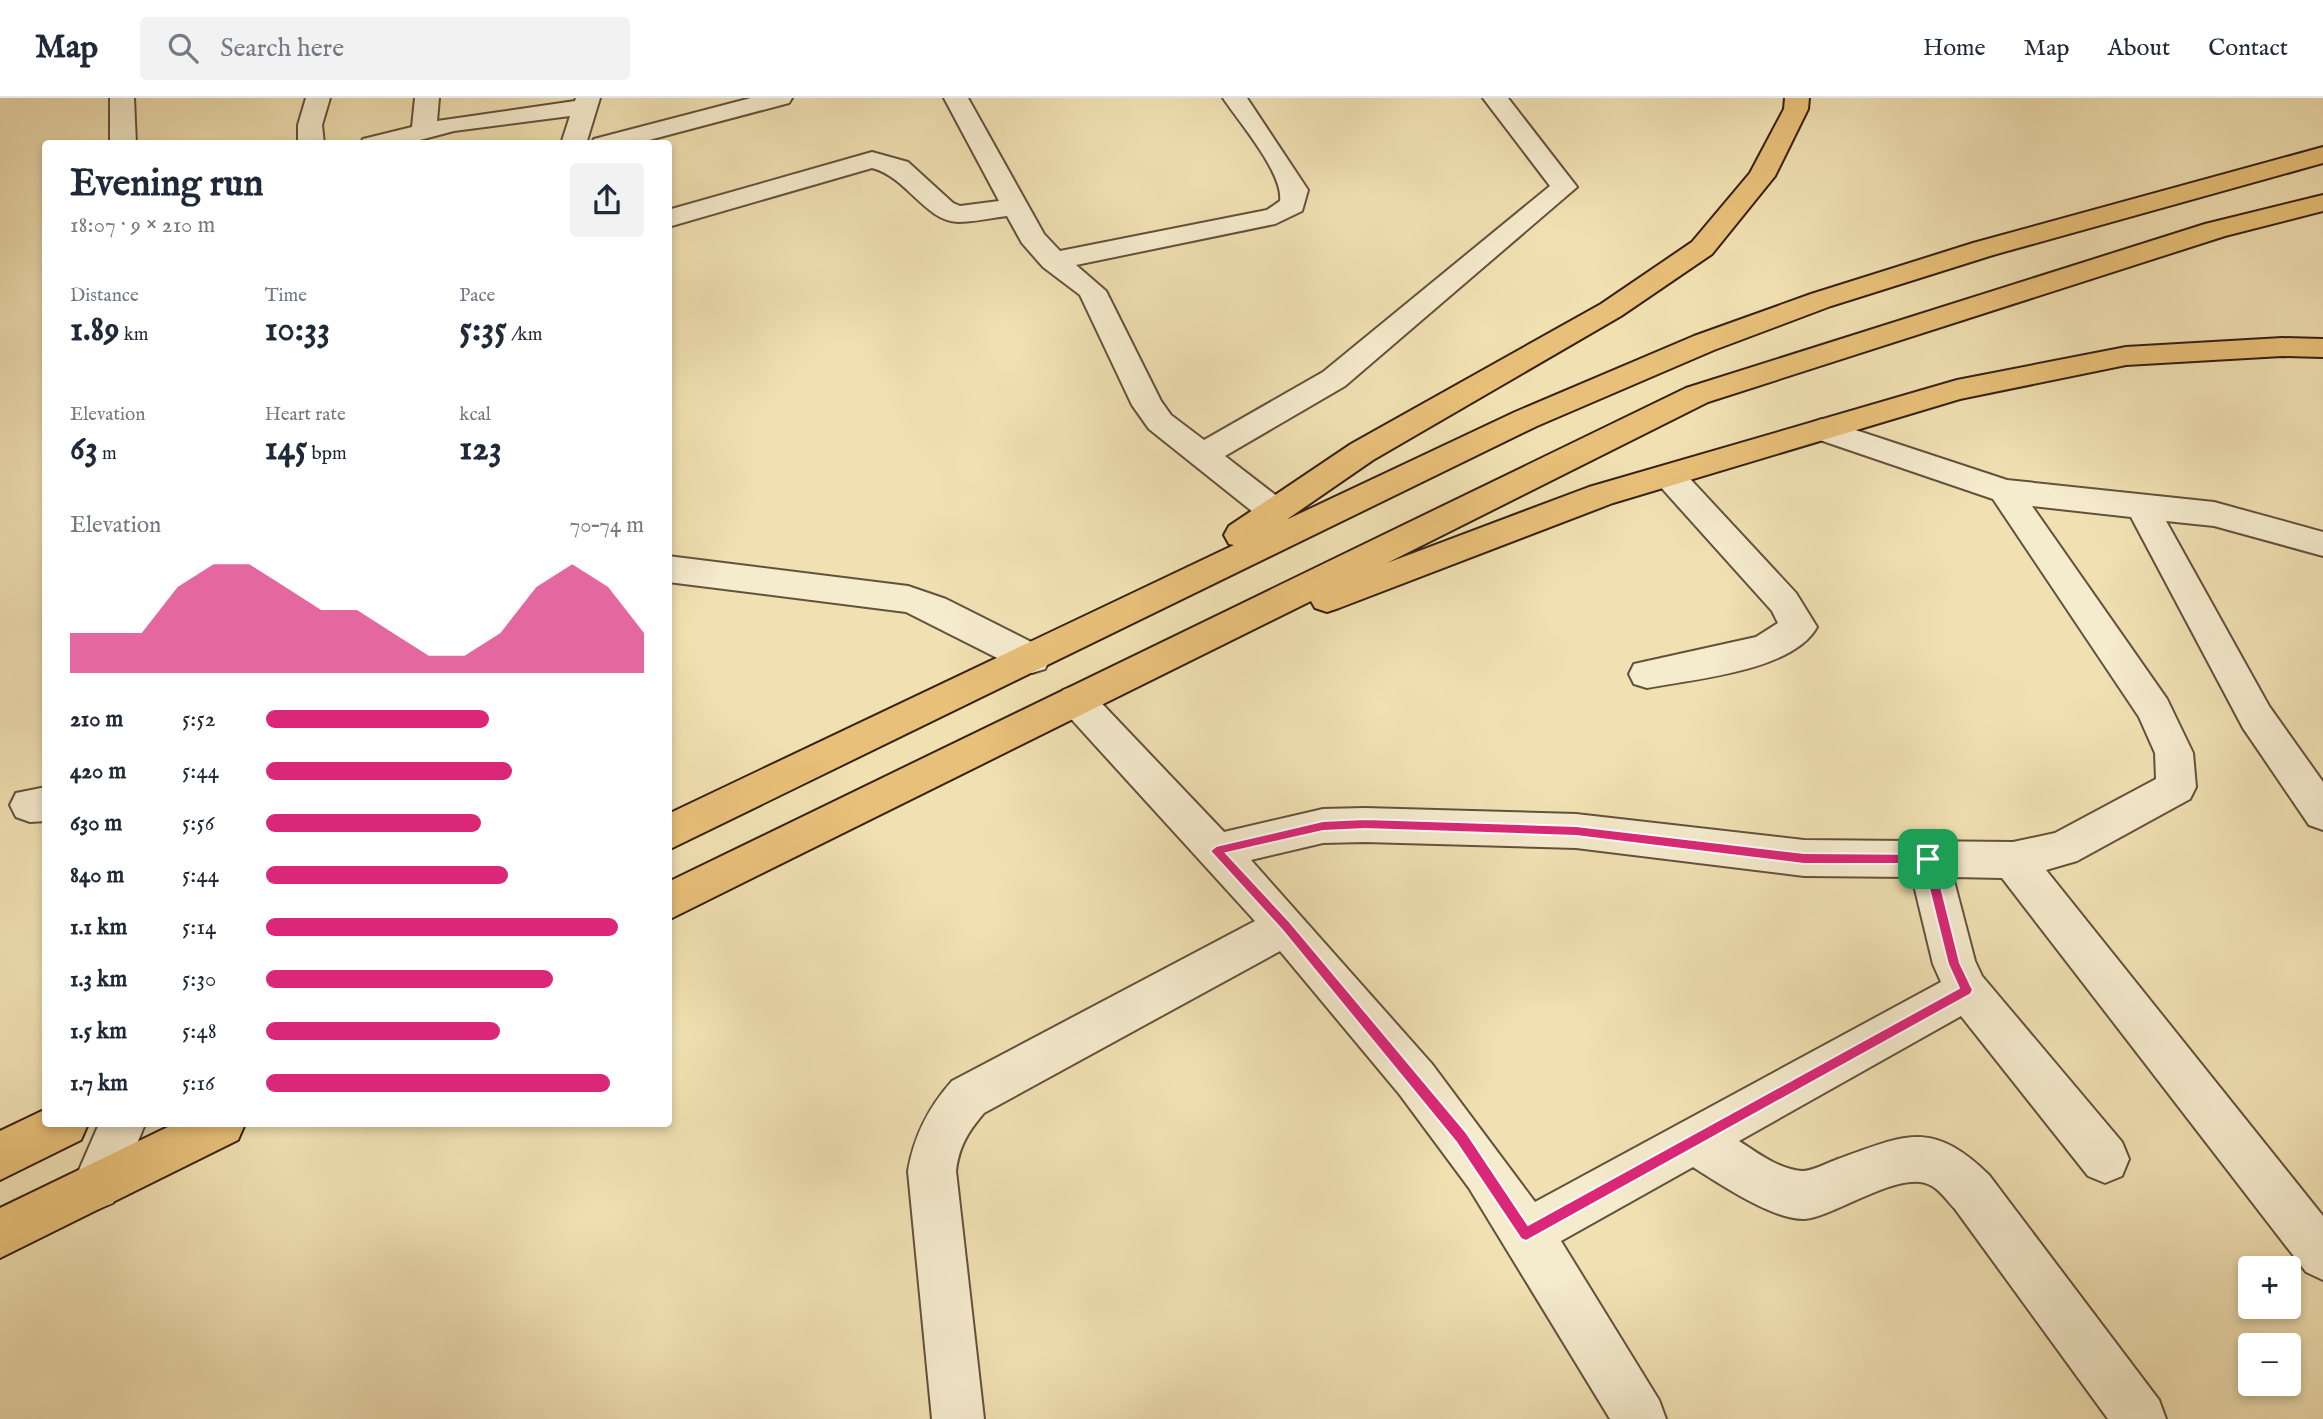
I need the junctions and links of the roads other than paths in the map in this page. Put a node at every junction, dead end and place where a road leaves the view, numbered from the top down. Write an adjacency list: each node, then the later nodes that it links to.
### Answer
1 (122, 98): 11 (street)
2 (318, 98): 12 (street)
3 (427, 98): 10 (street)
4 (780, 98): 15 (street)
5 (956, 98): 18 (street)
6 (1235, 98): 20 (street)
7 (1495, 98): 23 (street)
8 (1797, 98): 27 (highway)
9 (587, 103): 10 (street); 14 (street)
10 (424, 130): 13 (street)
11 (123, 140)
12 (311, 140)
13 (387, 140)
14 (574, 140)
15 (618, 140)
16 (2323, 155): 30 (highway)
17 (2323, 203): 31 (highway)
18 (1016, 207): 19 (street); 20 (street)
19 (672, 218)
20 (1053, 261): 23 (street)
21 (2323, 348): 22 (highway)
22 (1822, 430): 24 (highway); 25 (street)
23 (1200, 456): 27 (street)
24 (1669, 476): 31 (highway); 33 (street)
25 (2005, 491): 26 (street); 39 (street)
26 (2142, 507): 28 (street); 35 (street)
27 (1275, 512): 30 (highway)
28 (2323, 544)
29 (672, 570): 32 (street)
30 (1129, 612): 32 (highway)
31 (1175, 650): 34 (highway)
32 (1032, 659): 36 (highway)
33 (1647, 674)
34 (1076, 700): 37 (street); 40 (highway)
35 (2323, 813)
36 (672, 831)
37 (1216, 851): 38 (street); 41 (street)
38 (1928, 859): 39 (street); 42 (street)
39 (2013, 860): 52 (street)
40 (672, 900)
41 (1286, 926): 51 (street); 53 (street)
42 (1967, 990): 46 (street); 48 (street)
43 (59, 1127): 47 (highway)
44 (121, 1127): 49 (street)
45 (216, 1127): 49 (highway)
46 (1695, 1141): 51 (street); 55 (street)
47 (0, 1156)
48 (2105, 1159)
49 (96, 1186): 50 (highway)
50 (0, 1234)
51 (1526, 1234): 54 (street)
52 (2323, 1255)
53 (958, 1419)
54 (1640, 1419)
55 (2140, 1419)

